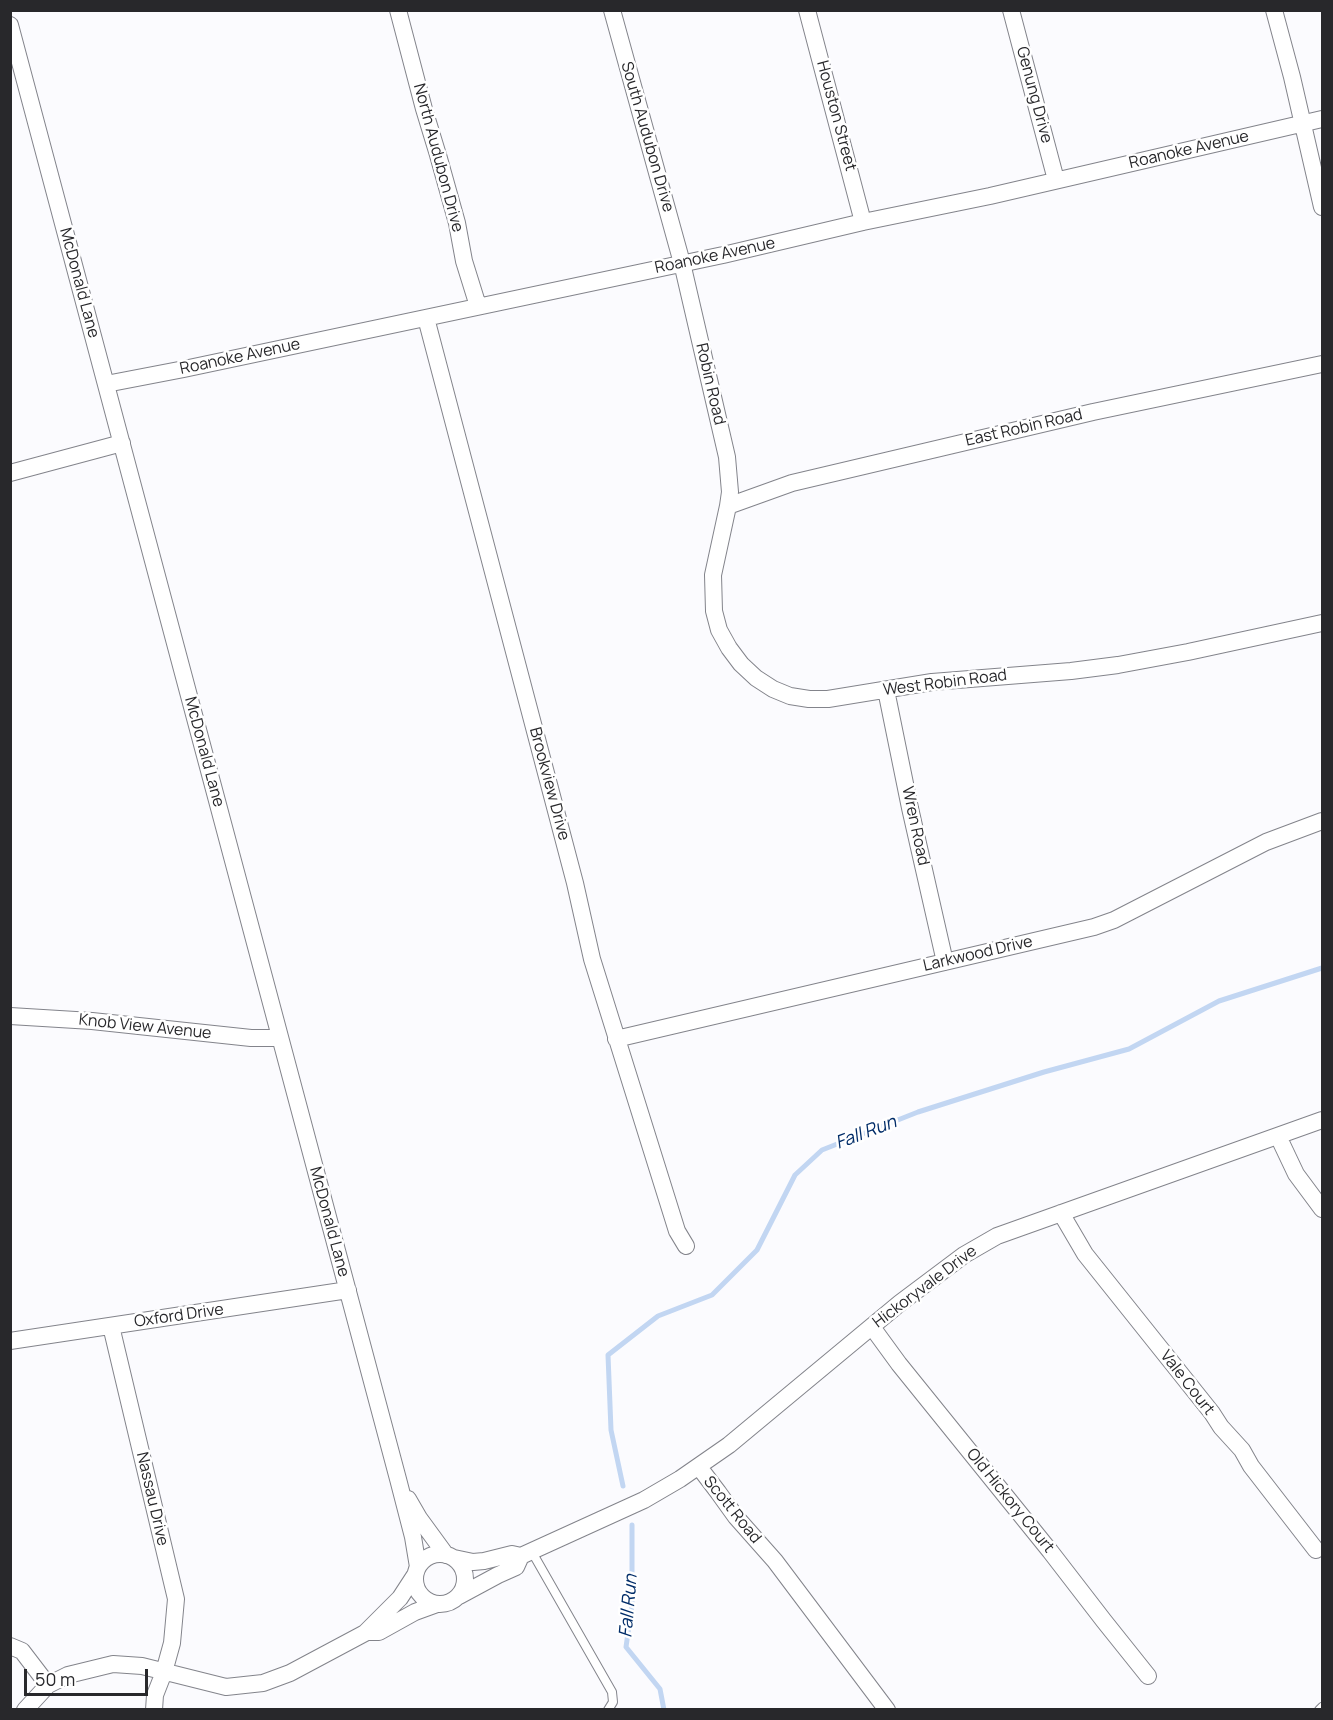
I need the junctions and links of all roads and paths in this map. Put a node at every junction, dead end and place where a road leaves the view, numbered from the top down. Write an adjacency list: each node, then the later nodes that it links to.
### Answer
1 (398, 10): 13 (street, North Audubon Drive)
2 (612, 10): 12 (street, South Audubon Drive)
3 (807, 10): 11 (street, Houston Street)
4 (1011, 10): 9 (street, Genung Drive)
5 (1274, 10): 8 (street)
6 (10, 25): 16 (street, McDonald Lane)
7 (1323, 119): 8 (street, Roanoke Avenue)
8 (1303, 124): 9 (street, Roanoke Avenue); 10 (street)
9 (1056, 180): 11 (street, Roanoke Avenue)
10 (1323, 207)
11 (863, 222): 12 (street, Roanoke Avenue)
12 (682, 263): 13 (street, Roanoke Avenue); 19 (street, Robin Road)
13 (478, 306): 14 (street, Roanoke Avenue)
14 (426, 318): 16 (street, Roanoke Avenue); 26 (street, Brookview Drive)
15 (1323, 364): 19 (street, East Robin Road)
16 (106, 384): 17 (street, McDonald Lane)
17 (122, 443): 18 (street); 25 (street, McDonald Lane)
18 (10, 473)
19 (728, 506): 21 (street, West Robin Road)
20 (1323, 623): 21 (street, West Robin Road)
21 (886, 690): 23 (street, Wren Road)
22 (1323, 821): 23 (street, Larkwood Drive)
23 (945, 962): 26 (street, Larkwood Drive)
24 (10, 1016): 25 (street, Knob View Avenue)
25 (280, 1038): 32 (street, McDonald Lane)
26 (616, 1039): 31 (street, Brookview Drive)
27 (1323, 1120): 28 (street, Hickoryvale Drive)
28 (1278, 1136): 29 (street); 30 (street, Hickoryvale Drive)
29 (1323, 1209)
30 (1061, 1213): 34 (street, Hickoryvale Drive); 38 (street, Vale Court)
31 (686, 1246)
32 (348, 1290): 33 (street, Oxford Drive); 37 (street, McDonald Lane)
33 (111, 1326): 35 (street, Oxford Drive); 46 (street, Nassau Drive)
34 (872, 1327): 36 (street, Hickoryvale Drive); 47 (street, Old Hickory Court)
35 (10, 1341)
36 (699, 1467): 39 (street, Scott Road); 53 (street, Scott Road)
37 (398, 1479): 40 (street, McDonald Lane); 41 (street, McDonald Lane)
38 (1316, 1550)
39 (527, 1554): 40 (street, Scott Road); 42 (street, Scott Road); 52 (lane)
40 (450, 1556): 41 (street); 42 (street)
41 (417, 1571): 43 (street); 44 (street)
42 (459, 1596): 43 (street)
43 (437, 1604): 44 (street)
44 (365, 1633): 46 (street)
45 (10, 1646): 48 (street)
46 (164, 1672): 48 (street); 51 (street, Nassau Drive)
47 (1148, 1676)
48 (48, 1685): 50 (street)
49 (1323, 1707): 54 (lane)
50 (25, 1710)
51 (154, 1710)
52 (608, 1710)
53 (887, 1710)
54 (1318, 1710)

